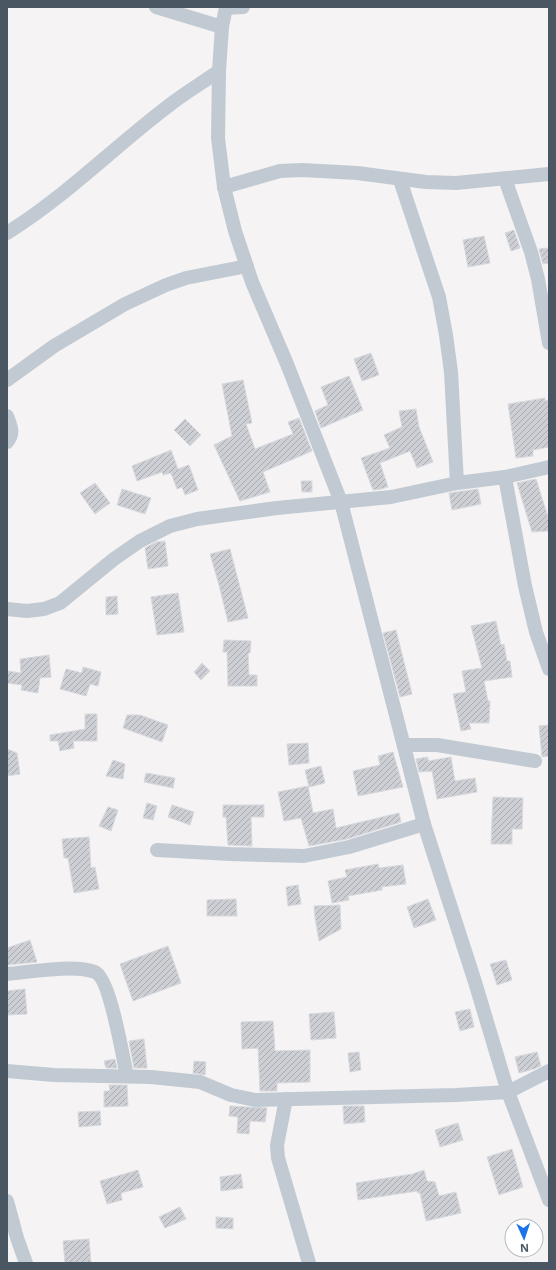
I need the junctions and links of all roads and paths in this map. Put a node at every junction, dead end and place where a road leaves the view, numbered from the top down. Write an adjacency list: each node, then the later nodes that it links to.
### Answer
1 (156, 7): 4 (street)
2 (226, 7): 3 (street); 4 (street)
3 (243, 7)
4 (222, 27): 5 (street)
5 (219, 71): 9 (street); 10 (street)
6 (549, 174): 7 (street)
7 (505, 179): 8 (street); 12 (street)
8 (400, 180): 9 (street); 18 (street)
9 (224, 187): 11 (street)
10 (7, 233)
11 (247, 266): 13 (street); 19 (street)
12 (549, 343)
13 (7, 380)
14 (7, 416): 15 (street)
15 (7, 442)
16 (549, 467): 17 (street)
17 (505, 477): 18 (street); 21 (street)
18 (457, 483): 19 (street)
19 (341, 502): 20 (street); 22 (street)
20 (7, 609)
21 (549, 669)
22 (404, 745): 23 (street); 24 (street)
23 (535, 761)
24 (424, 824): 25 (street); 30 (street)
25 (157, 850)
26 (7, 974): 29 (street)
27 (7, 1071): 29 (street)
28 (549, 1071): 30 (street)
29 (127, 1076): 31 (street)
30 (508, 1092): 31 (street); 32 (street)
31 (286, 1100): 35 (street)
32 (549, 1200)
33 (7, 1201): 34 (street)
34 (26, 1263)
35 (309, 1263)

